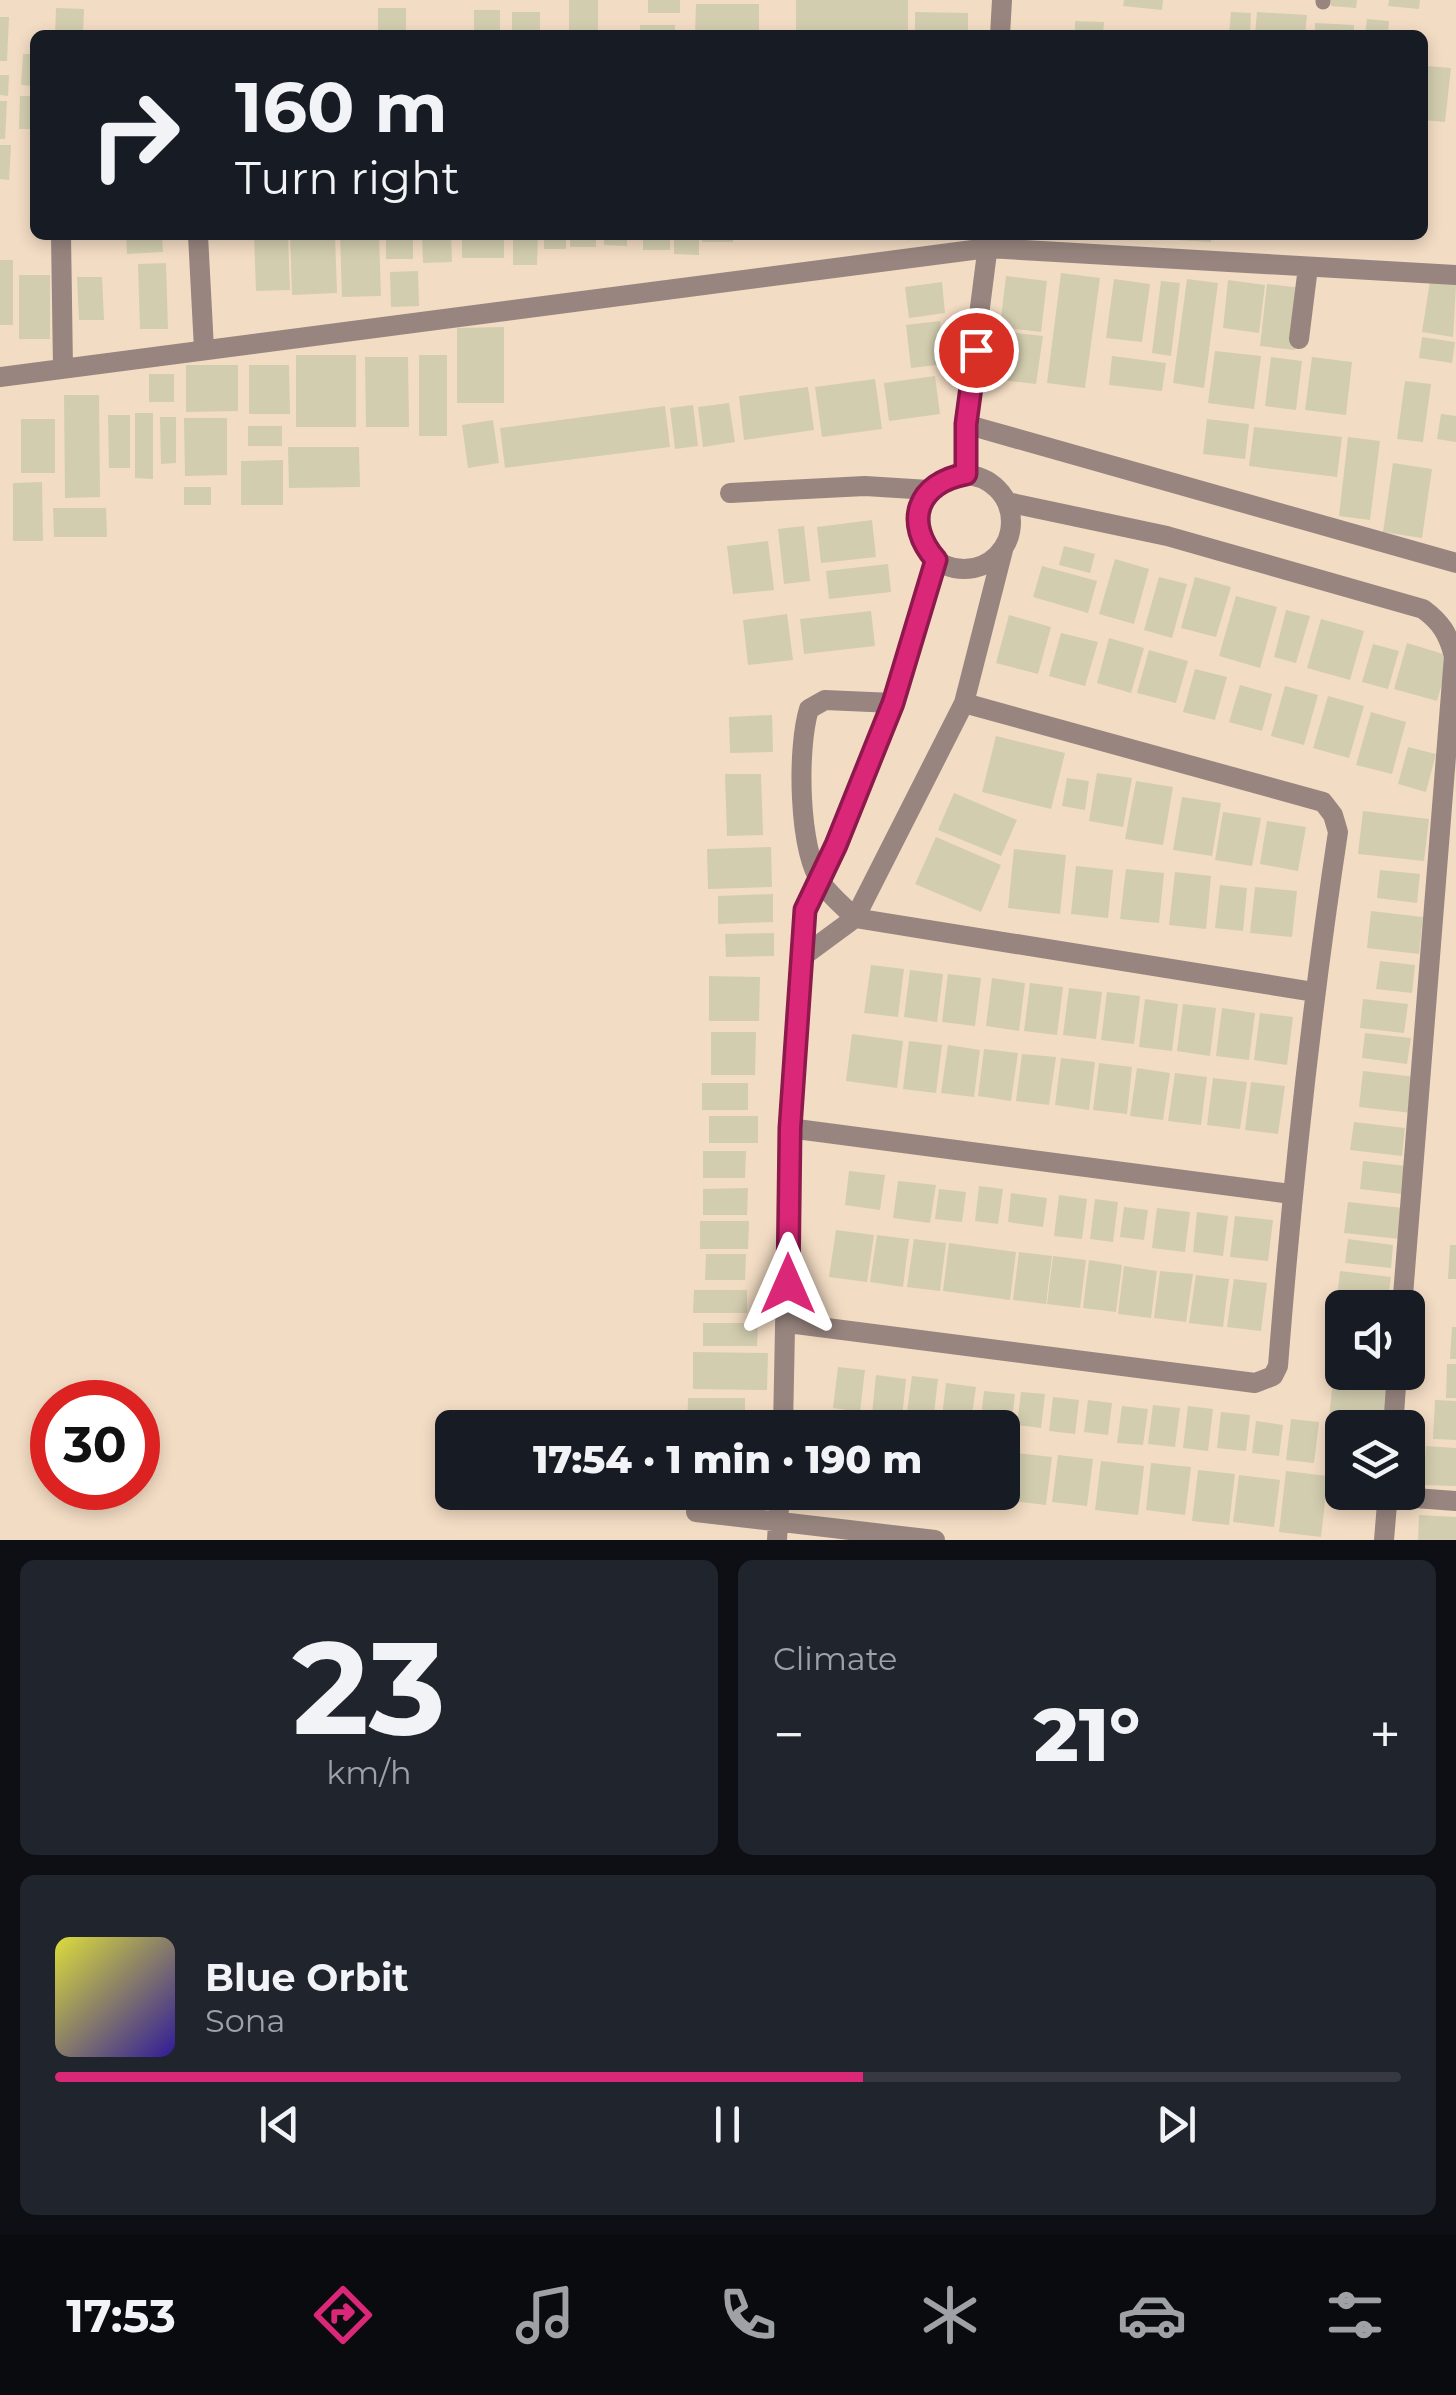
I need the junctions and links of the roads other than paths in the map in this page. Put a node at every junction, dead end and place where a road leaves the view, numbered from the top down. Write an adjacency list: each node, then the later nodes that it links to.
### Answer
1 (1002, 0): 2 (street)
2 (1000, 30)
3 (61, 240): 10 (street)
4 (198, 240): 9 (street)
5 (989, 241): 6 (street); 9 (street); 12 (street)
6 (1308, 267): 7 (street); 8 (street)
7 (1456, 275)
8 (1299, 339)
9 (204, 349): 10 (street)
10 (63, 368): 11 (street)
11 (0, 376)
12 (966, 424): 13 (street); 19 (street)
13 (966, 474): 14 (street); 16 (street)
14 (929, 490): 15 (street); 18 (street)
15 (730, 493)
16 (1008, 502): 17 (street); 28 (street)
17 (1003, 550): 18 (street); 21 (street)
18 (936, 560): 20 (street)
19 (1456, 564)
20 (893, 703): 22 (street); 22 (street)
21 (964, 703): 23 (street); 25 (street)
22 (820, 882): 23 (street); 24 (street)
23 (855, 918): 24 (street); 25 (street)
24 (802, 957): 26 (street)
25 (1314, 992): 27 (street)
26 (790, 1128): 27 (street); 29 (street)
27 (1291, 1194): 29 (street)
28 (1403, 1290)
29 (788, 1323): 30 (street)
30 (784, 1410)
31 (1425, 1497): 32 (street)
32 (1456, 1500)
33 (1387, 1510): 37 (street)
34 (696, 1512): 35 (street)
35 (778, 1531): 36 (street)
36 (935, 1540)
37 (1384, 1540)

